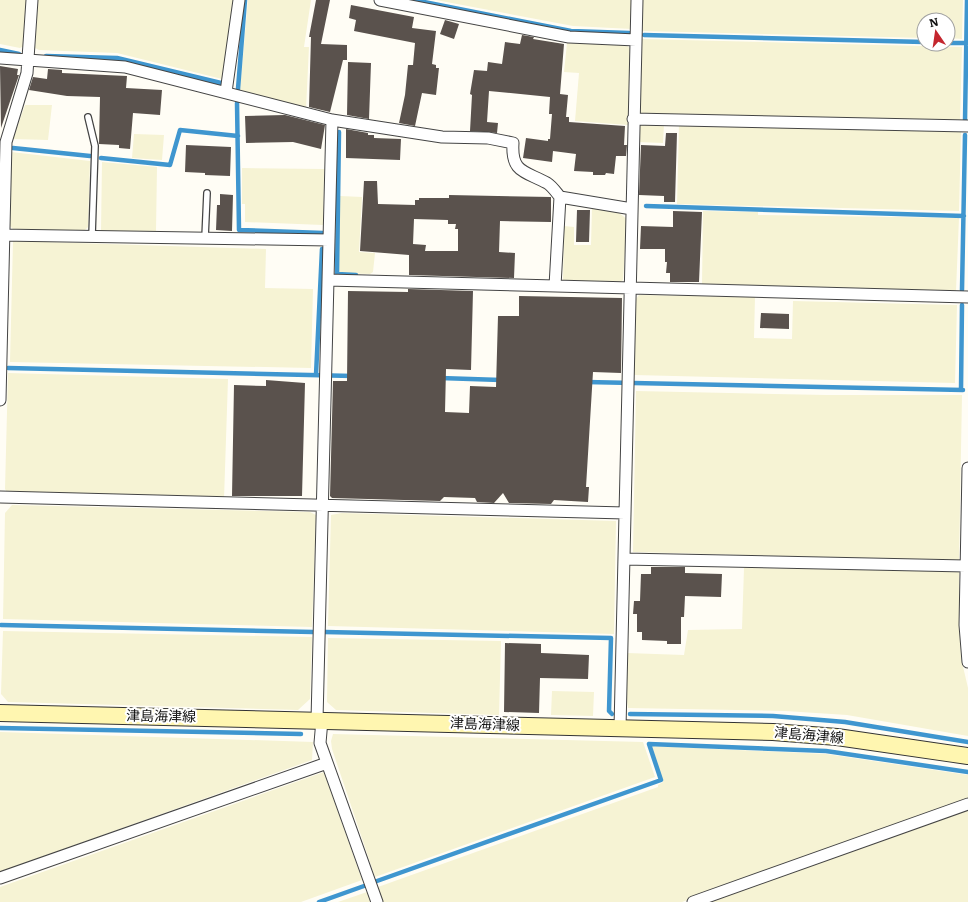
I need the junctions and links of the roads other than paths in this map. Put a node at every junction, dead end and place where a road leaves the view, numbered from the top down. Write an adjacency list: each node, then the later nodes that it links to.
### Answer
1 (32, 0): 7 (street)
2 (238, 0): 8 (street)
3 (380, 0): 5 (street)
4 (637, 0): 5 (street)
5 (636, 40): 10 (street)
6 (0, 58): 7 (street)
7 (27, 60): 8 (street); 16 (street)
8 (226, 92): 11 (street)
9 (88, 117): 17 (lane)
10 (633, 119): 12 (street); 15 (street)
11 (332, 120): 14 (street); 19 (street)
12 (968, 126)
13 (207, 193): 18 (lane)
14 (560, 197): 15 (street); 21 (street)
15 (632, 209): 22 (street)
16 (1, 234): 17 (street); 24 (street)
17 (92, 236): 18 (street)
18 (205, 238): 19 (street)
19 (329, 240): 20 (street)
20 (328, 280): 21 (street); 28 (street)
21 (555, 286): 22 (street)
22 (630, 288): 23 (street); 29 (street)
23 (968, 297)
24 (0, 400)
25 (968, 468): 26 (street)
26 (968, 480): 31 (street)
27 (0, 497): 28 (street)
28 (322, 505): 29 (street); 34 (street)
29 (625, 512): 30 (street)
30 (624, 559): 31 (street); 35 (street)
31 (966, 566): 32 (street)
32 (968, 662)
33 (0, 713): 34 (main road, 津島海津線)
34 (319, 720): 35 (main road, 津島海津線); 37 (street)
35 (620, 728): 36 (main road, 津島海津線)
36 (968, 756)
37 (327, 763): 39 (street); 40 (street)
38 (968, 804): 41 (street)
39 (0, 878)
40 (377, 902)
41 (693, 902)

